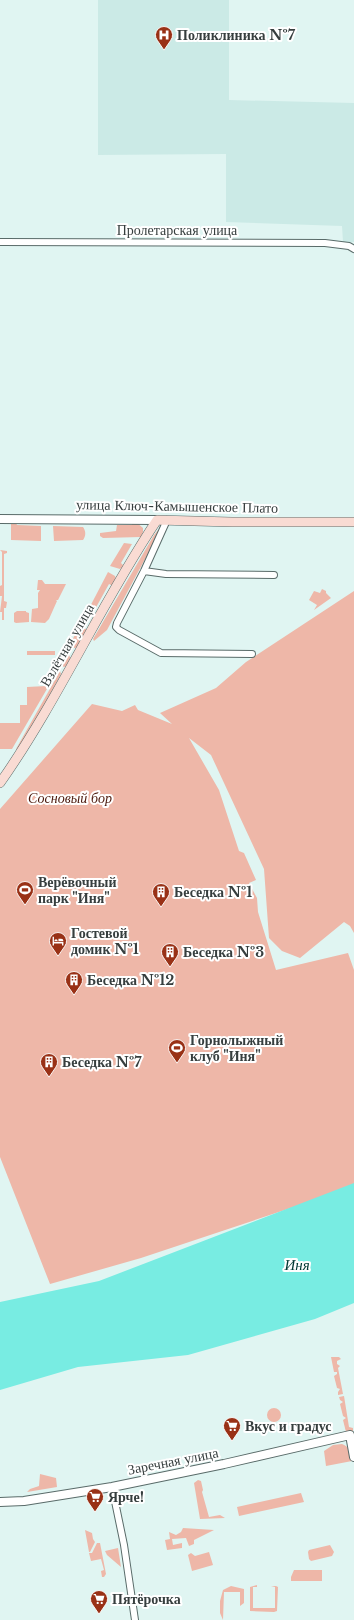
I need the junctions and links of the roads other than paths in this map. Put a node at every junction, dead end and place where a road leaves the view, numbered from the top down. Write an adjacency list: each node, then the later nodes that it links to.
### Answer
1 (0, 242): 2 (street, Пролетарская улица)
2 (354, 249)
3 (0, 519): 4 (street, улица Ключ-Камышенское Плато)
4 (138, 519): 5 (street, улица Ключ-Камышенское Плато); 8 (street)
5 (157, 520): 6 (main road, улица Ключ-Камышенское Плато); 8 (main road, Взлётная улица)
6 (167, 520): 7 (main road, улица Ключ-Камышенское Плато); 9 (street)
7 (354, 522)
8 (145, 537): 12 (main road, Взлётная улица)
9 (144, 571): 10 (street); 11 (street)
10 (274, 575)
11 (252, 654)
12 (0, 783)
13 (352, 1434): 14 (street, Заречная улица); 15 (street, Заречная улица)
14 (354, 1457)
15 (112, 1487): 16 (street, Заречная улица); 17 (street)
16 (0, 1502)
17 (135, 1620)

